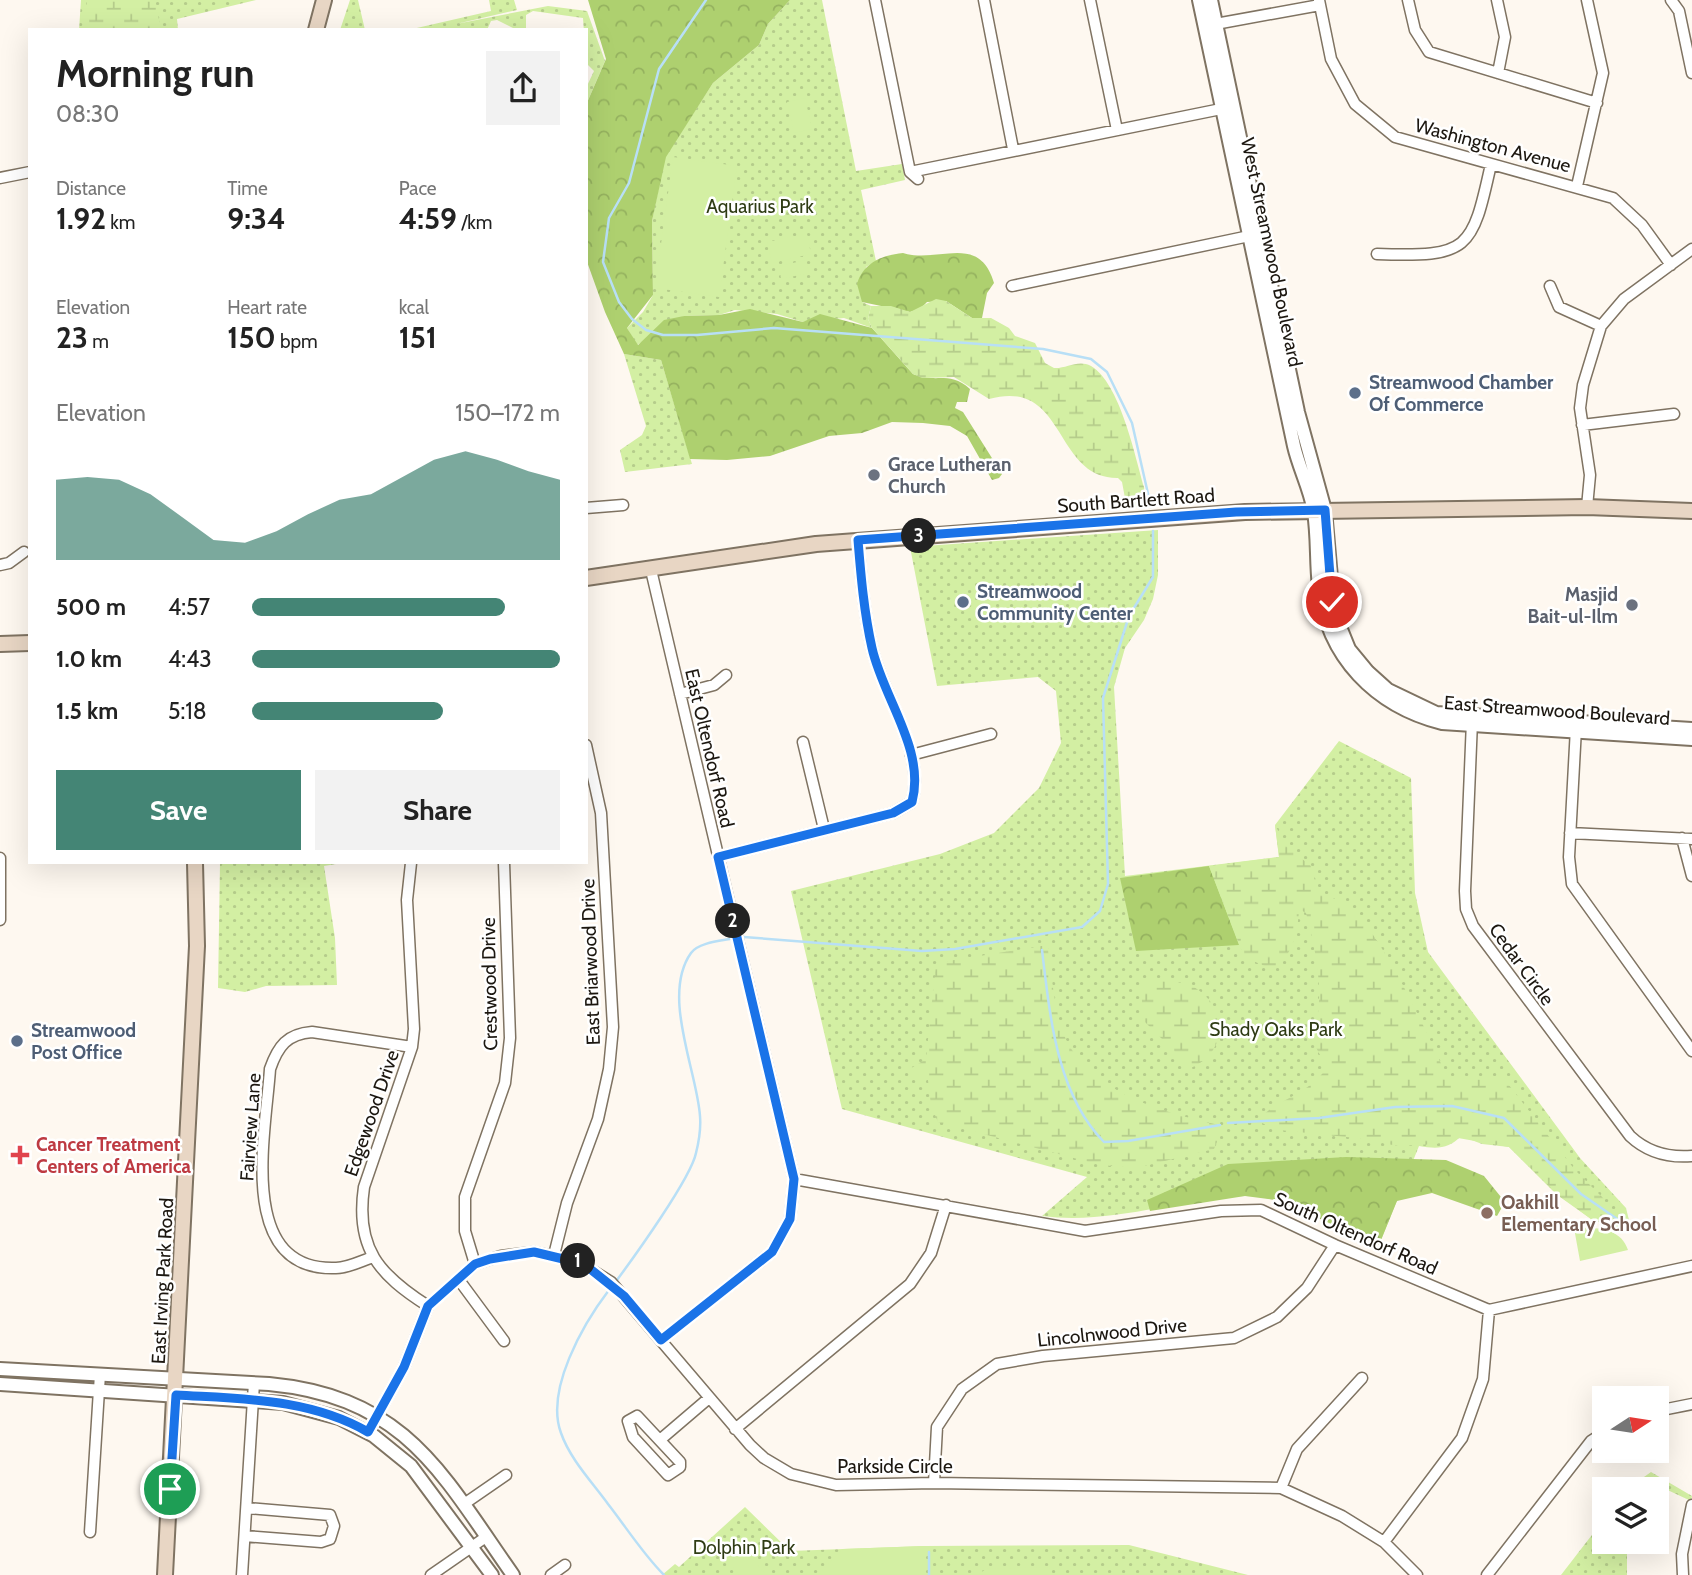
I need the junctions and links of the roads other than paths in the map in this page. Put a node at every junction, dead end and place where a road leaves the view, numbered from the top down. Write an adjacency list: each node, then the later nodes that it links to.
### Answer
1 (324, 0): 13 (main road)
2 (875, 0): 19 (street)
3 (984, 0): 19 (street)
4 (1090, 0): 18 (street)
5 (1199, 0): 12 (street, West Streamwood Boulevard)
6 (1211, 0): 12 (street, West Streamwood Boulevard)
7 (1408, 0): 15 (street)
8 (1497, 0): 15 (street)
9 (1587, 0): 16 (street)
10 (1671, 0): 14 (street)
11 (1319, 2): 12 (street); 20 (street, Washington Avenue)
12 (1210, 25): 17 (street, West Streamwood Boulevard)
13 (317, 28)
14 (1692, 73)
15 (1497, 74): 16 (street)
16 (1597, 103): 23 (street)
17 (1228, 108): 18 (street); 24 (street, West Streamwood Boulevard)
18 (1117, 130): 19 (street)
19 (1013, 149)
20 (1491, 164): 23 (street, Washington Avenue); 26 (street)
21 (28, 172): 22 (street)
22 (0, 178)
23 (1577, 186): 27 (street, Washington Avenue)
24 (1255, 235): 28 (street); 36 (street, West Streamwood Boulevard)
25 (1692, 249): 27 (street)
26 (1377, 254)
27 (1671, 265): 30 (street)
28 (1012, 286)
29 (1550, 286): 30 (street)
30 (1601, 326): 32 (street)
31 (1674, 414): 32 (street)
32 (1582, 425): 34 (street)
33 (623, 505): 35 (street)
34 (1587, 507): 36 (main road, South Bartlett Road); 37 (main road, South Bartlett Road)
35 (588, 508)
36 (1319, 510): 38 (main road, South Bartlett Road); 47 (street, East Streamwood Boulevard)
37 (1692, 511)
38 (858, 540): 41 (main road, South Bartlett Road); 53 (street)
39 (24, 552): 40 (street)
40 (0, 565)
41 (651, 570): 42 (main road, South Bartlett Road); 46 (street, East Oltendorf Road)
42 (588, 578)
43 (28, 643): 44 (main road)
44 (0, 644)
45 (726, 675): 46 (street)
46 (680, 694): 58 (street, East Oltendorf Road)
47 (1472, 722): 48 (street, East Streamwood Boulevard); 68 (street, Cedar Circle)
48 (1576, 728): 49 (street, East Streamwood Boulevard); 51 (street, East Streamwood Boulevard); 56 (street)
49 (1692, 729)
50 (991, 734): 53 (street)
51 (1692, 739)
52 (803, 742): 55 (street)
53 (911, 755): 55 (street)
54 (590, 776): 72 (street, East Briarwood Drive)
55 (824, 829): 58 (street)
56 (1570, 833): 57 (street); 67 (street)
57 (1687, 839): 64 (street)
58 (718, 857): 69 (street, East Oltendorf Road)
59 (0, 859): 63 (street)
60 (195, 864): 84 (main road, East Irving Park Road)
61 (411, 864): 66 (street, Edgewood Drive)
62 (504, 864): 74 (street, Crestwood Drive)
63 (0, 874): 65 (street)
64 (1692, 876)
65 (0, 920)
66 (412, 1047): 73 (street, Edgewood Drive); 73 (street, Fairview Lane)
67 (1692, 1051)
68 (1692, 1156)
69 (794, 1179): 70 (street, South Oltendorf Road); 79 (street, East Oltendorf Road)
70 (946, 1205): 71 (street, South Oltendorf Road); 94 (street)
71 (1335, 1245): 78 (street, South Oltendorf Road); 99 (street, Lincolnwood Drive)
72 (554, 1255): 74 (street, Parkside Circle); 79 (street, Parkside Circle)
73 (373, 1257): 77 (street, Edgewood Drive)
74 (475, 1264): 76 (street)
75 (1692, 1266): 78 (street)
76 (459, 1280): 77 (street); 80 (street)
77 (428, 1306): 93 (street)
78 (1489, 1310): 107 (street)
79 (661, 1340): 89 (street, Parkside Circle)
80 (504, 1341)
81 (0, 1369): 82 (street)
82 (100, 1374): 84 (street); 87 (street)
83 (1362, 1377): 100 (street)
84 (177, 1378): 85 (street); 88 (main road, East Irving Park Road)
85 (254, 1383): 90 (street); 93 (street)
86 (0, 1384): 87 (street)
87 (99, 1390): 88 (street); 104 (street)
88 (176, 1395): 90 (street); 110 (main road, East Irving Park Road)
89 (709, 1398): 94 (street, Parkside Circle); 96 (street)
90 (253, 1401): 95 (street); 103 (street)
91 (1692, 1404): 92 (street)
92 (1670, 1408)
93 (378, 1415): 95 (street); 101 (street)
94 (735, 1429): 99 (street, Parkside Circle)
95 (368, 1432): 108 (street)
96 (661, 1439): 96 (street)
97 (1592, 1440): 117 (street)
98 (506, 1475): 101 (street)
99 (934, 1483): 100 (street, Parkside Circle)
100 (1281, 1488): 107 (street, Parkside Circle)
101 (464, 1504): 106 (street)
102 (1692, 1505): 118 (street)
103 (247, 1508): 105 (street); 105 (street)
104 (90, 1532)
105 (245, 1536): 111 (street)
106 (486, 1536): 108 (street); 114 (street)
107 (1384, 1542): 116 (street, Parkside Circle)
108 (472, 1546): 112 (street); 113 (street)
109 (565, 1565): 115 (street)
110 (165, 1575)
111 (242, 1575)
112 (431, 1575)
113 (492, 1575)
114 (513, 1575)
115 (551, 1575)
116 (1417, 1575)
117 (1487, 1575)
118 (1683, 1575)

